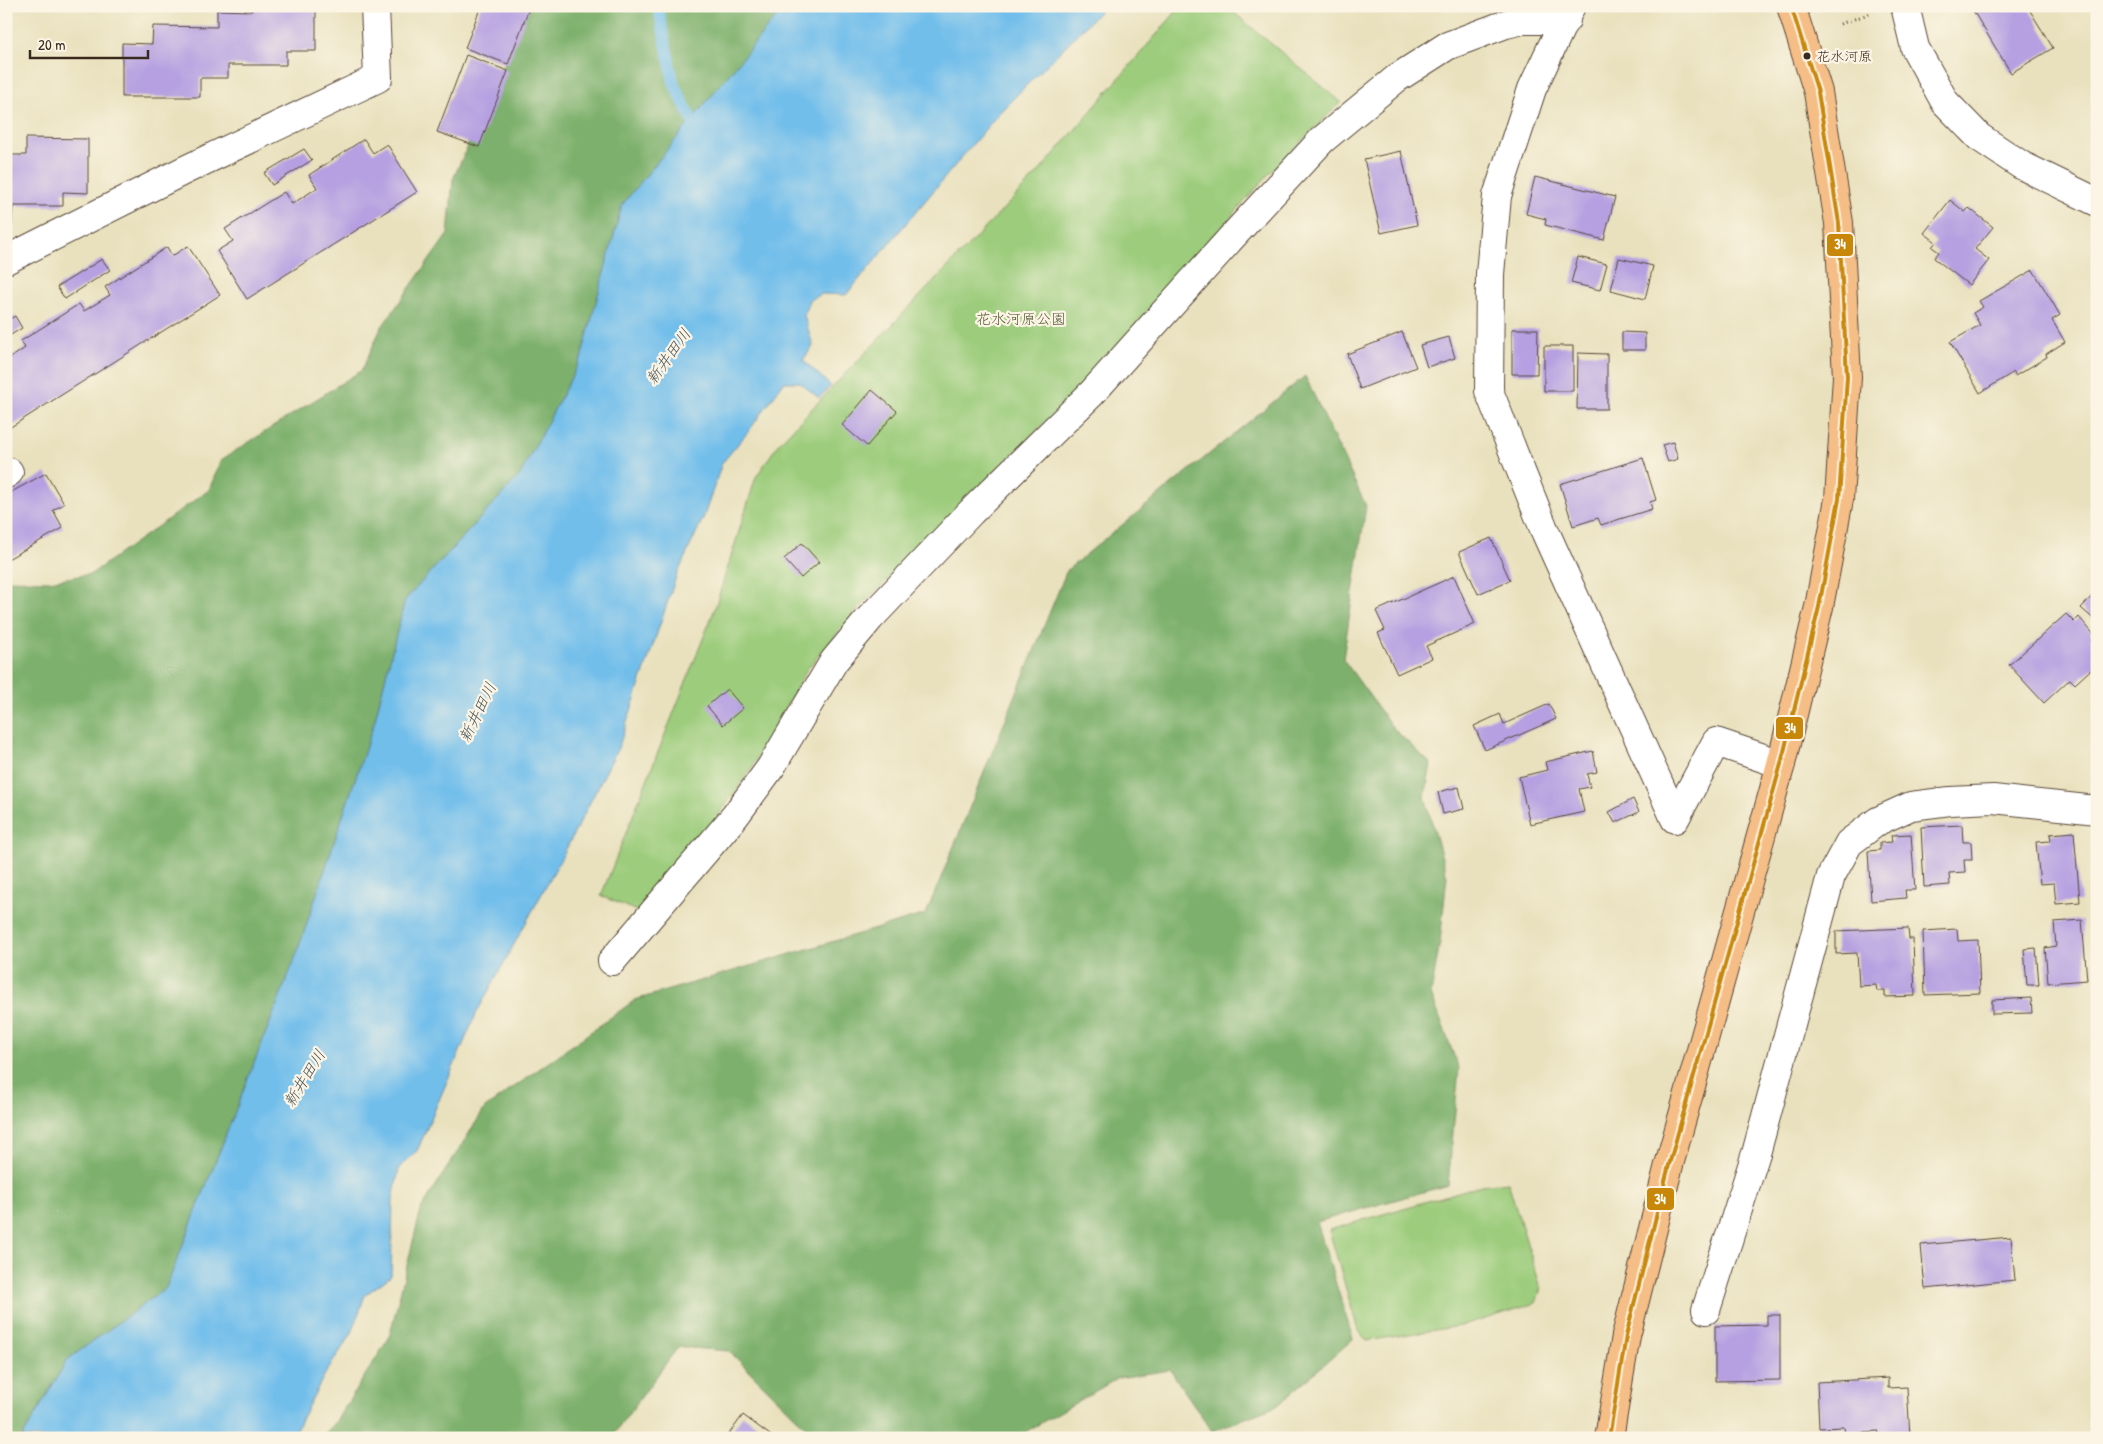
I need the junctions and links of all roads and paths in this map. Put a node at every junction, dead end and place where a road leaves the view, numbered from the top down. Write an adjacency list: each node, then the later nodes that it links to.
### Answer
1 (375, 6): 8 (street)
2 (1791, 6): 9 (main road)
3 (1905, 6): 7 (street)
4 (1569, 13): 9 (street); 11 (street)
5 (1871, 13): 6 (path)
6 (1840, 24)
7 (2097, 202)
8 (6, 260)
9 (1781, 764): 13 (main road)
10 (2097, 810): 12 (street)
11 (612, 961)
12 (1706, 1310)
13 (1609, 1438)

